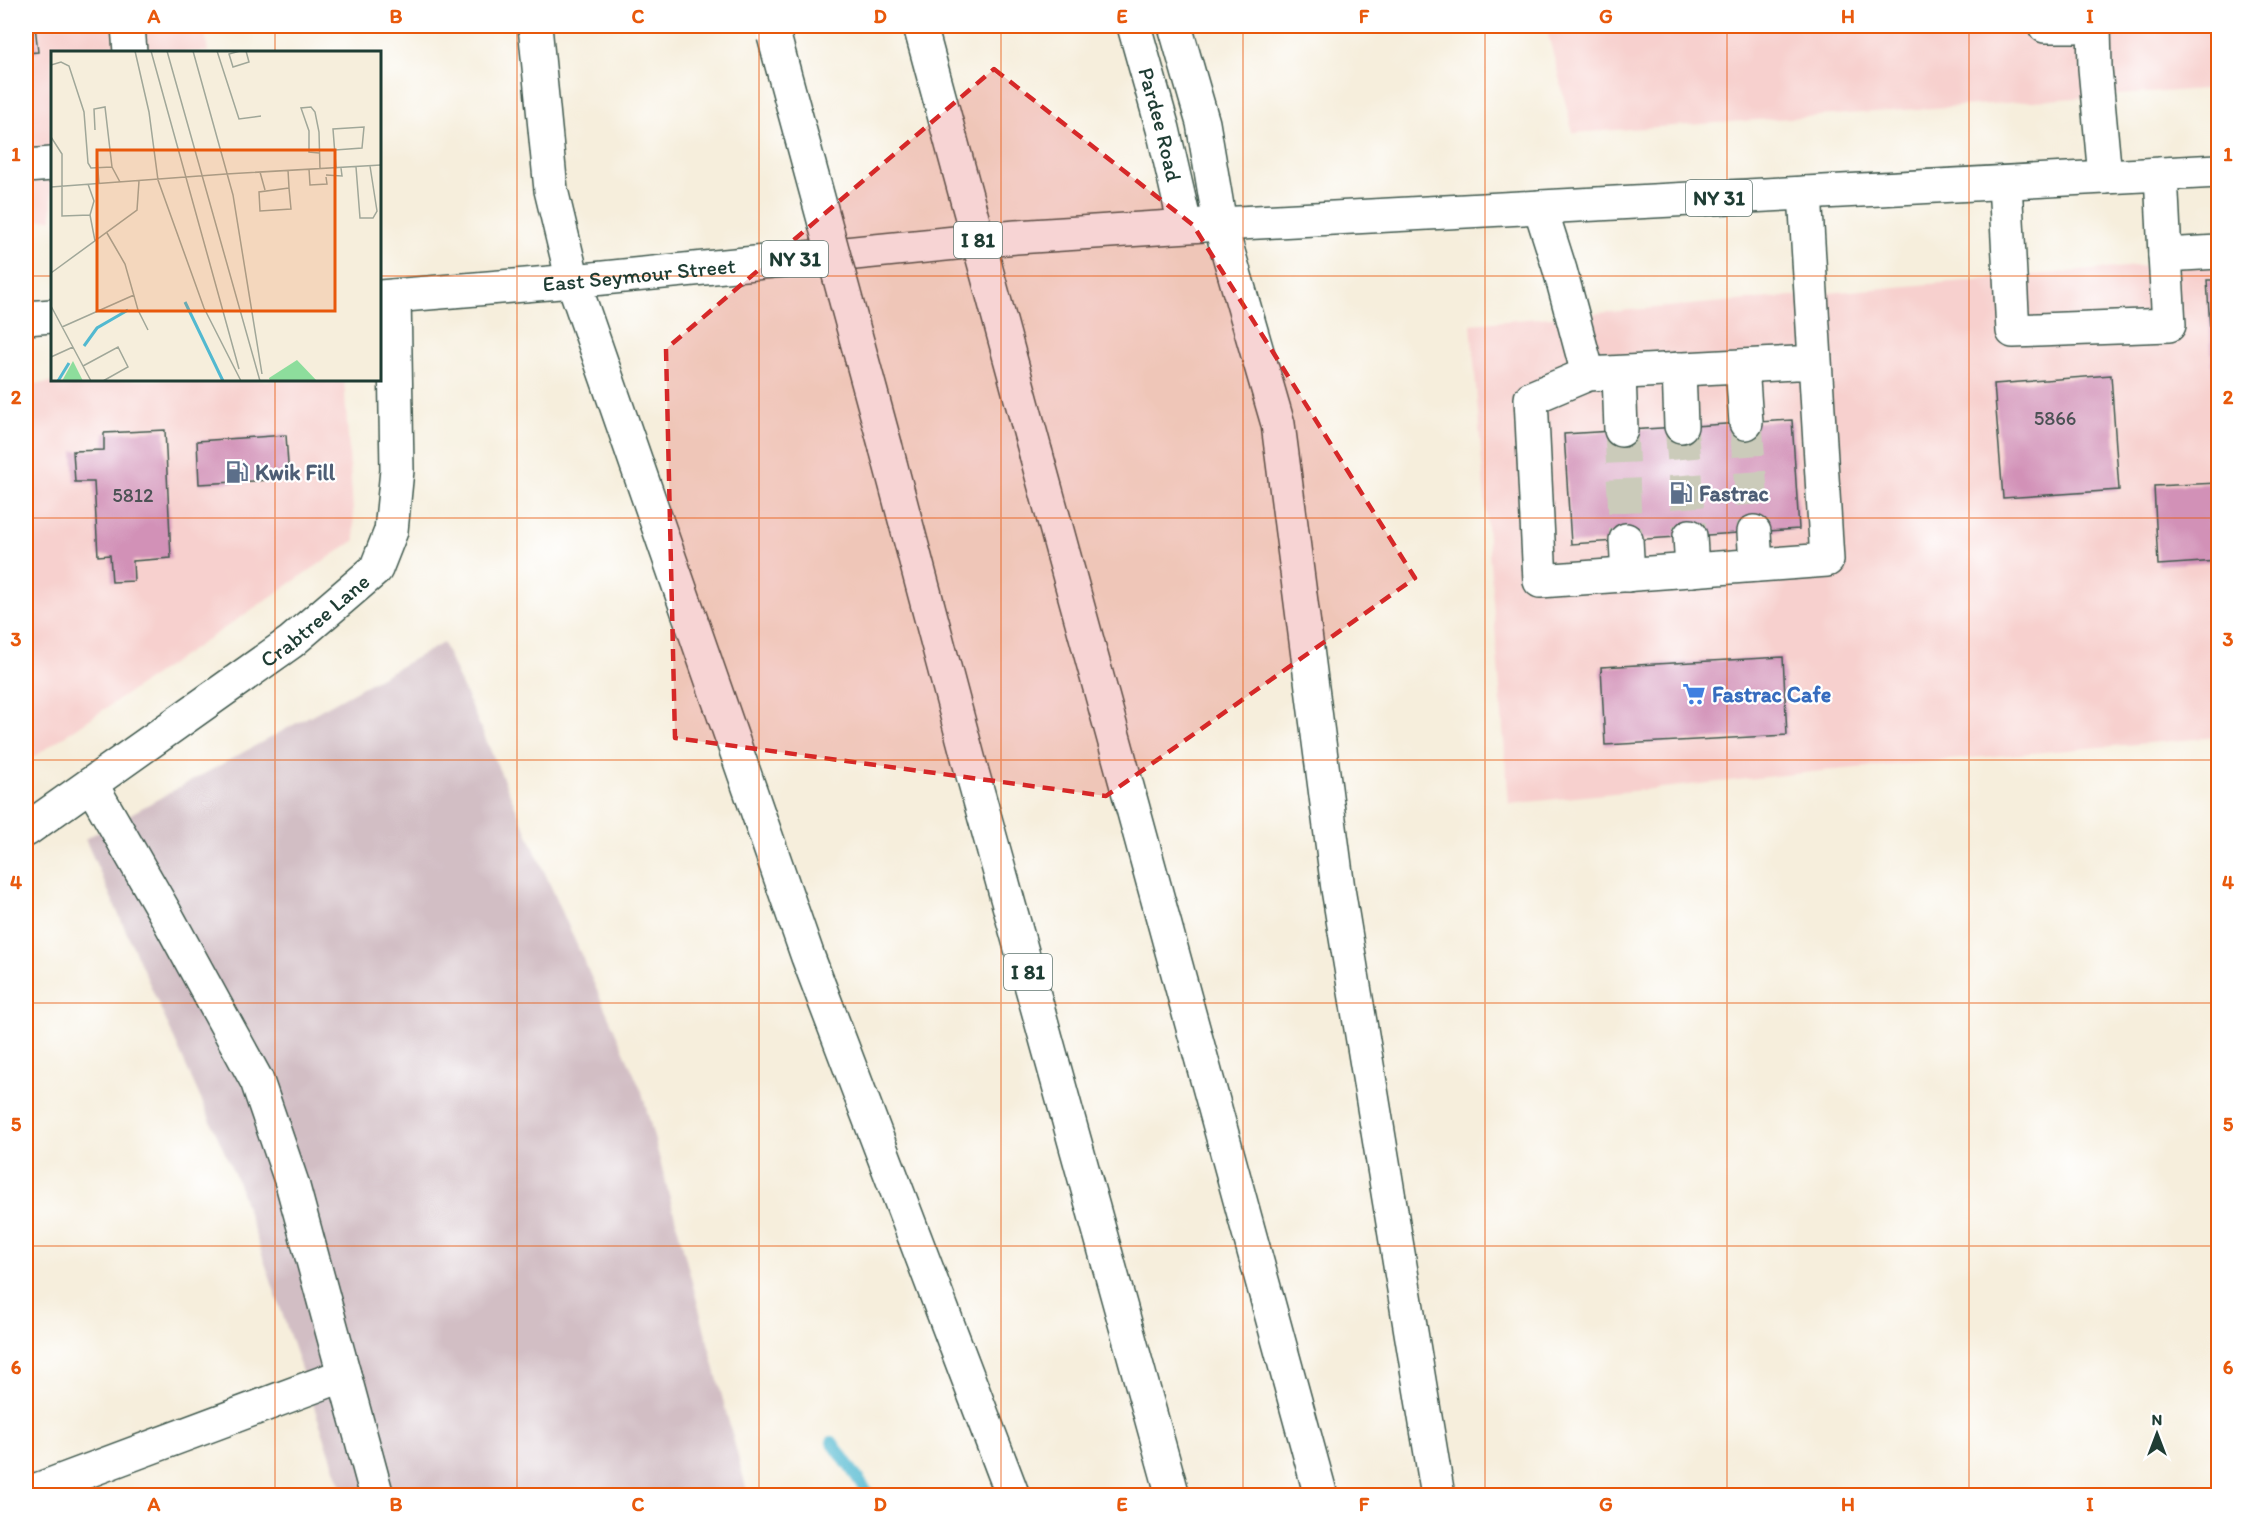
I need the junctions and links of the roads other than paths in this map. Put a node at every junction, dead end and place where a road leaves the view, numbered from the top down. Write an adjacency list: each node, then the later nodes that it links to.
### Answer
1 (128, 26): 10 (main road)
2 (535, 26): 23 (main road)
3 (920, 26): 47 (main road, I 81, bridge)
4 (1134, 26): 20 (main road, Pardee Road)
5 (1175, 26): 19 (main road, Pardee Road)
6 (2045, 26): 7 (main road)
7 (2075, 26)
8 (2094, 26): 15 (main road)
9 (773, 31): 46 (main road, I 81, bridge)
10 (130, 51)
11 (51, 164): 12 (main road)
12 (26, 166)
13 (2218, 171): 14 (main road, NY 31)
14 (2161, 174): 15 (main road, NY 31); 22 (main road)
15 (2105, 177): 16 (main road, NY 31)
16 (2005, 183): 17 (main road, NY 31); 22 (main road)
17 (1805, 193): 18 (main road, NY 31); 27 (main road)
18 (1540, 207): 19 (main road, NY 31); 30 (main road)
19 (1220, 224): 20 (main road, East Seymour Street / NY 31); 48 (main road, Pardee Road)
20 (1185, 225): 23 (main road, East Seymour Street / NY 31)
21 (2218, 252): 22 (main road)
22 (2164, 255)
23 (573, 281): 24 (main road, East Seymour Street / NY 31); 45 (main road)
24 (387, 296): 40 (main road, Crabtree Lane)
25 (51, 316): 26 (main road)
26 (26, 318)
27 (1815, 362): 28 (main road); 37 (main road)
28 (1742, 366): 29 (main road); 31 (main road)
29 (1679, 369): 30 (main road); 32 (main road)
30 (1603, 373): 33 (main road); 39 (main road)
31 (1746, 423)
32 (1681, 426)
33 (1621, 430)
34 (1754, 532): 37 (main road)
35 (1690, 536): 38 (main road)
36 (1626, 540): 39 (main road)
37 (1756, 565): 38 (main road)
38 (1692, 570): 39 (main road)
39 (1628, 575)
40 (91, 784): 41 (main road, Crabtree Lane); 42 (main road)
41 (26, 830)
42 (344, 1375): 43 (main road); 44 (main road)
43 (26, 1494)
44 (377, 1496)
45 (1013, 1496)
46 (1173, 1496)
47 (1321, 1496)
48 (1438, 1496)

